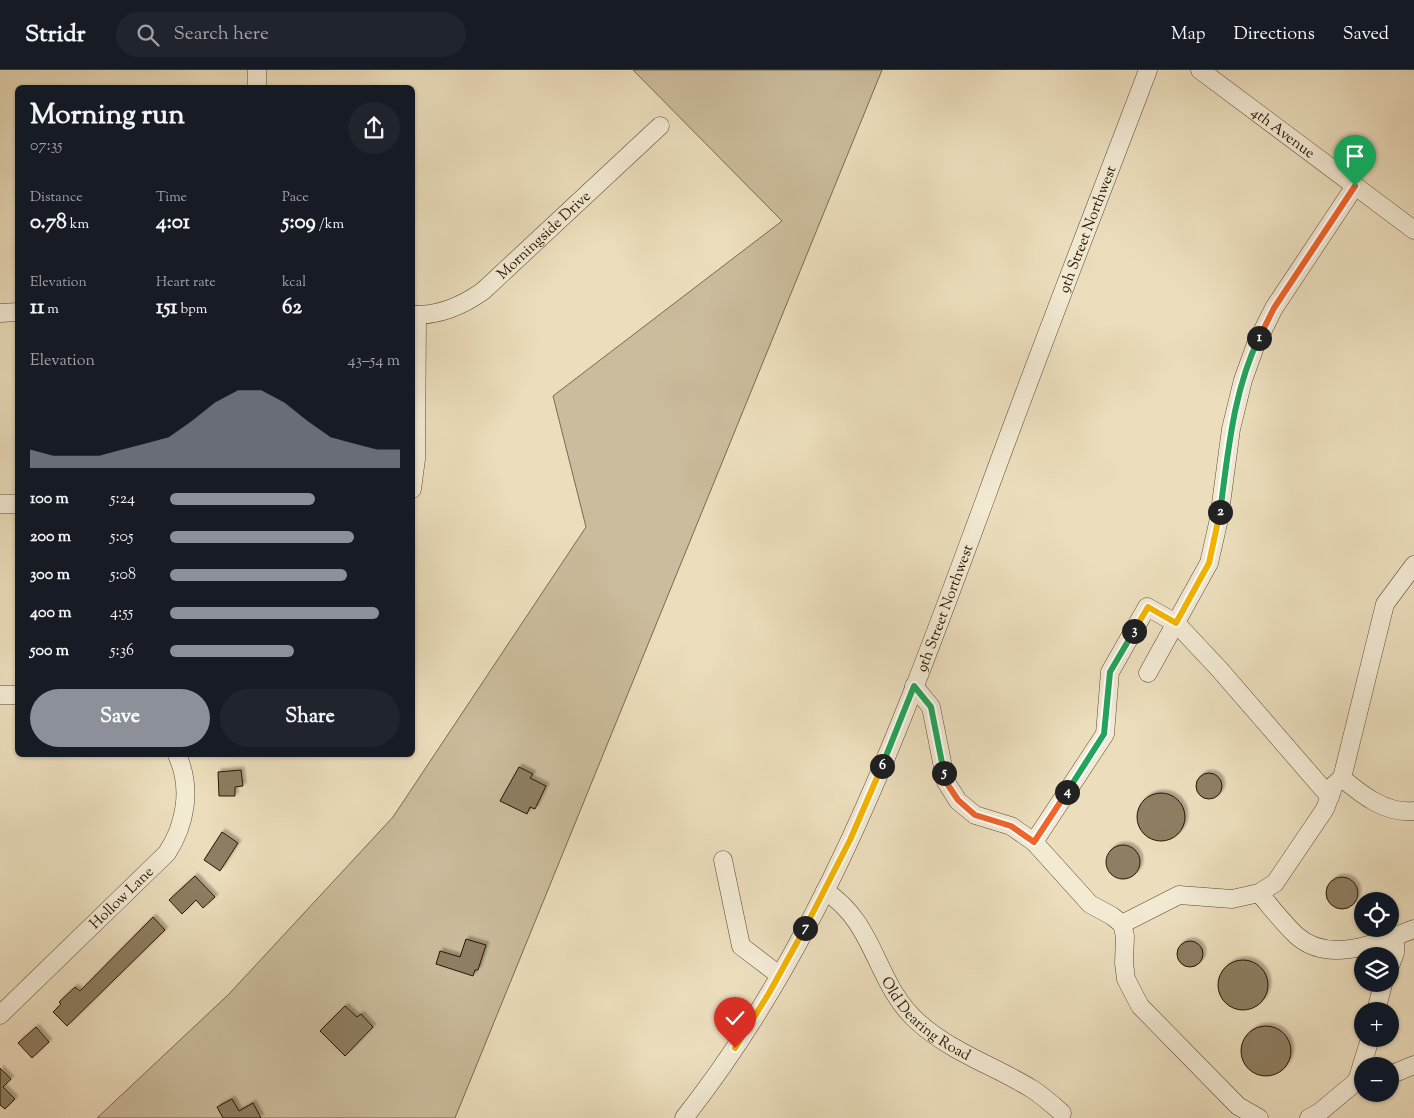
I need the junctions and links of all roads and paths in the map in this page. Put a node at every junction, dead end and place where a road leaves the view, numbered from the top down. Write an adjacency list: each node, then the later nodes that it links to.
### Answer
1 (257, 70): 4 (street)
2 (1148, 70): 17 (street, 9th Street Northwest)
3 (1200, 70): 6 (street, 4th Avenue)
4 (257, 85)
5 (660, 126): 10 (street, Morningside Drive)
6 (1355, 186): 7 (street, 4th Avenue); 15 (street)
7 (1414, 230)
8 (15, 312): 9 (street)
9 (0, 313)
10 (415, 315): 11 (street)
11 (415, 466)
12 (0, 504): 13 (street)
13 (15, 504)
14 (1414, 565): 21 (street)
15 (1176, 623): 16 (street); 22 (street); 24 (street)
16 (1148, 673)
17 (914, 686): 24 (street); 26 (street, 9th Street Northwest)
18 (0, 694): 19 (street)
19 (15, 695)
20 (178, 757): 33 (street, Hollow Lane)
21 (1342, 778): 22 (street); 23 (street)
22 (1330, 797): 27 (street)
23 (1414, 811)
24 (1034, 842): 28 (street)
25 (723, 860): 32 (street)
26 (825, 890): 32 (street, 9th Street Northwest); 37 (street, Old Dearing Road)
27 (1258, 893): 28 (street); 31 (street)
28 (1122, 924): 39 (street)
29 (1414, 929): 30 (street)
30 (1399, 935)
31 (1392, 937)
32 (779, 976): 38 (street, 9th Street Northwest)
33 (0, 1014)
34 (1414, 1065): 35 (street)
35 (1399, 1071)
36 (1354, 1085): 40 (street)
37 (1062, 1113)
38 (684, 1118)
39 (1259, 1118)
40 (1309, 1118)

